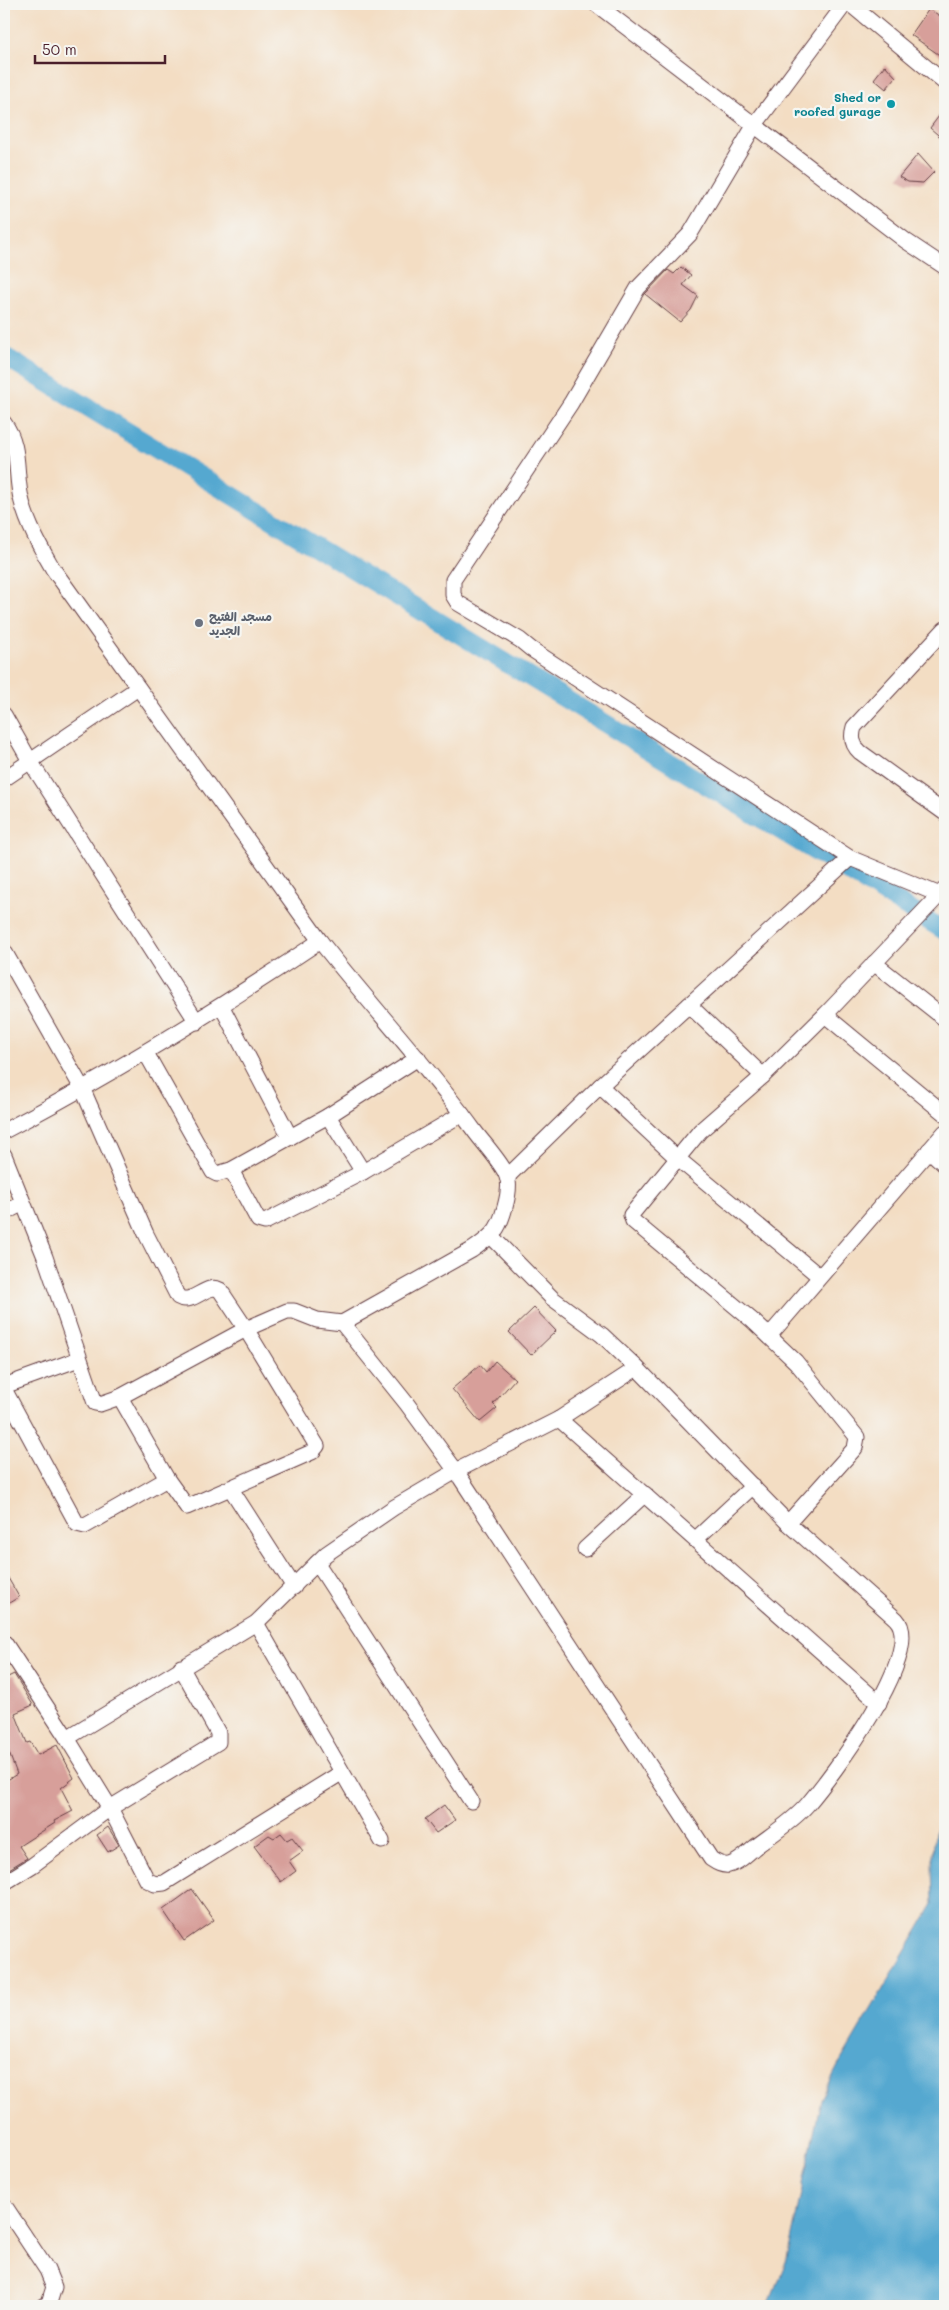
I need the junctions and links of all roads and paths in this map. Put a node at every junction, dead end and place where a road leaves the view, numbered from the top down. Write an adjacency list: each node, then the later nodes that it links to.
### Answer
1 (596, 4): 5 (street)
2 (845, 4): 5 (street)
3 (850, 4): 4 (street)
4 (945, 82)
5 (754, 126): 6 (street); 14 (street)
6 (945, 268)
7 (4, 423): 9 (street)
8 (942, 638): 13 (street)
9 (138, 688): 11 (street); 16 (street)
10 (4, 715): 11 (street)
11 (30, 762): 12 (street); 23 (street)
12 (4, 779)
13 (945, 813)
14 (850, 858): 15 (street); 19 (street)
15 (943, 894): 18 (street)
16 (320, 941): 20 (street); 25 (street)
17 (4, 951): 28 (street)
18 (874, 963): 21 (street); 22 (street)
19 (689, 1006): 26 (street); 27 (street)
20 (222, 1007): 23 (street); 34 (street)
21 (825, 1015): 26 (street); 30 (street)
22 (945, 1019)
23 (197, 1022): 24 (street)
24 (146, 1053): 28 (street); 39 (street)
25 (418, 1058): 29 (street); 31 (street)
26 (763, 1076): 37 (street)
27 (600, 1086): 37 (street); 41 (street)
28 (83, 1090): 32 (street); 47 (street)
29 (462, 1114): 40 (street); 41 (street)
30 (945, 1114)
31 (328, 1116): 34 (street); 40 (street)
32 (4, 1131)
33 (945, 1132): 35 (street)
34 (290, 1137): 39 (street)
35 (929, 1150): 38 (street); 45 (street)
36 (4, 1155): 42 (street)
37 (677, 1158): 45 (street); 48 (street)
38 (945, 1165)
39 (230, 1170): 40 (street)
40 (363, 1172)
41 (507, 1177): 44 (street)
42 (23, 1203): 43 (street); 49 (street)
43 (4, 1213)
44 (491, 1236): 46 (street); 50 (street)
45 (819, 1276): 48 (street)
46 (342, 1323): 47 (street); 54 (street)
47 (246, 1329): 52 (street); 57 (street)
48 (768, 1336): 59 (street)
49 (79, 1359): 51 (street); 52 (street)
50 (637, 1368): 53 (street); 56 (street)
51 (4, 1388): 55 (street)
52 (120, 1397): 55 (street)
53 (559, 1419): 54 (street); 58 (street)
54 (456, 1471): 62 (street); 67 (street)
55 (167, 1479): 57 (street)
56 (753, 1486): 59 (street); 60 (street)
57 (231, 1489): 63 (street)
58 (645, 1494): 60 (street); 61 (street)
59 (788, 1523): 67 (street)
60 (696, 1539): 67 (street)
61 (585, 1549)
62 (317, 1563): 63 (street); 70 (street)
63 (294, 1587): 64 (street)
64 (256, 1623): 66 (street); 69 (street)
65 (4, 1642): 68 (street)
66 (181, 1667): 68 (street); 71 (street)
67 (879, 1702)
68 (67, 1738): 71 (street)
69 (341, 1772): 71 (street); 72 (street)
70 (471, 1801)
71 (110, 1808): 73 (street)
72 (382, 1841)
73 (4, 1883)
74 (4, 2206): 75 (street)
75 (44, 2306)

